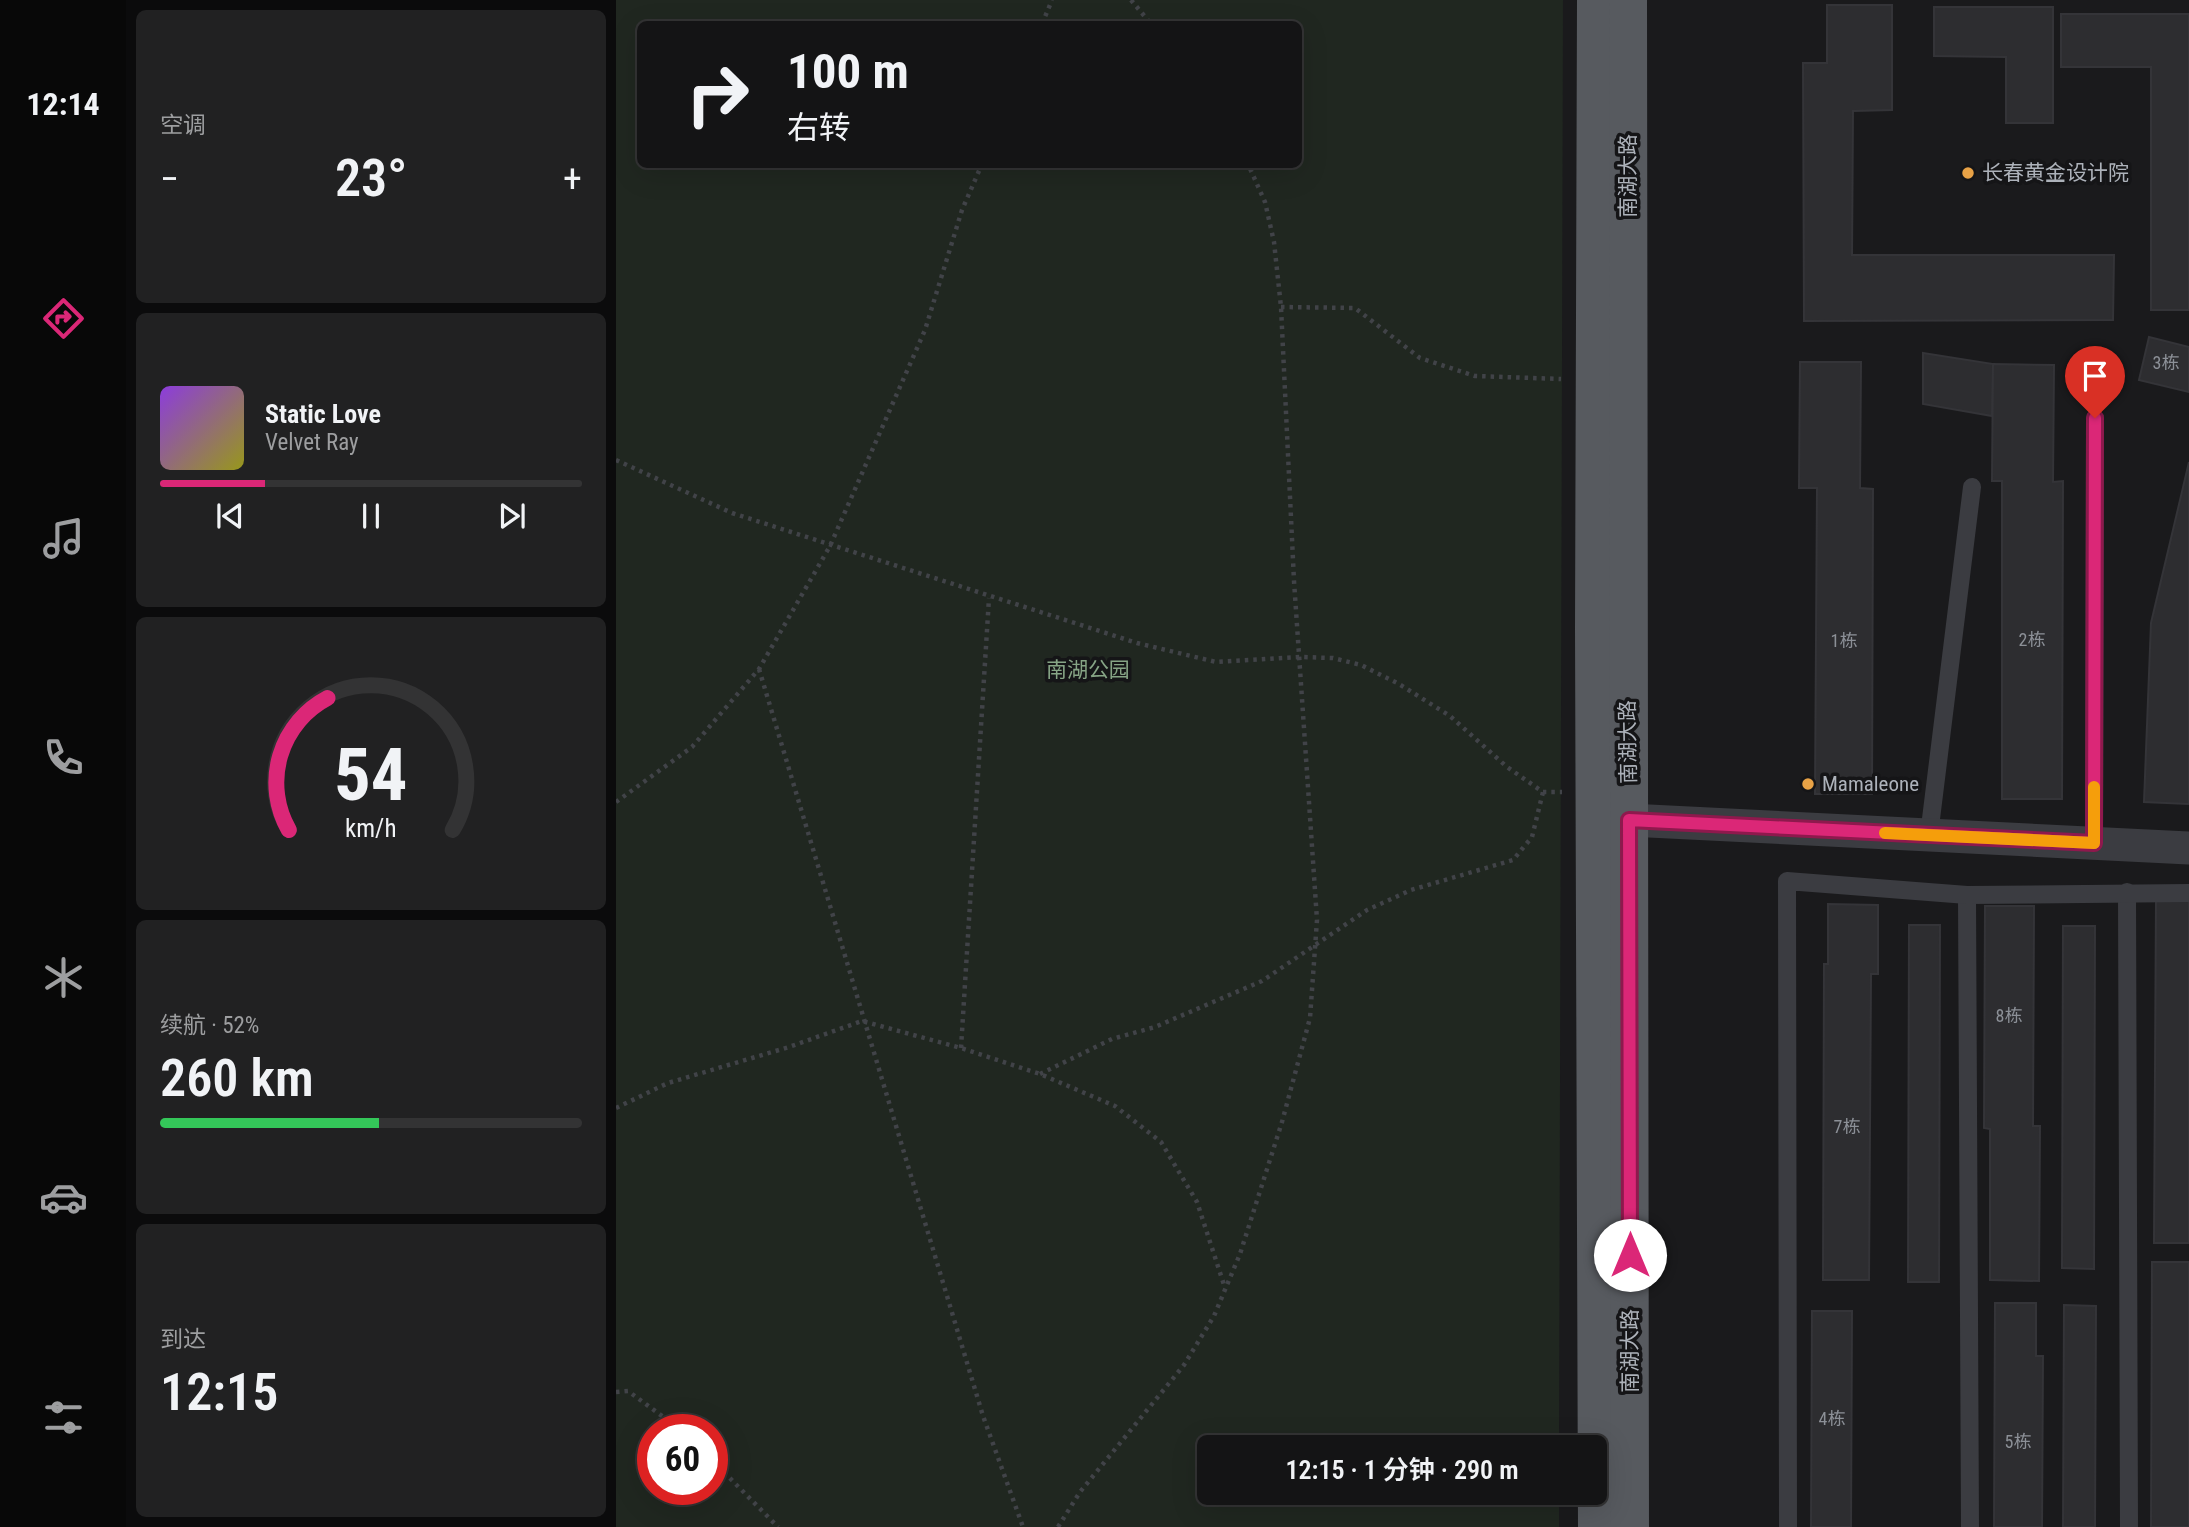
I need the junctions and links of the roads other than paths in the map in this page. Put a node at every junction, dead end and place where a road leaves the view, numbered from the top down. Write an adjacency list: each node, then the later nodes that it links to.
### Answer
1 (1596, 0): 12 (main road, 南湖大路)
2 (1628, 0): 5 (main road, 南湖大路)
3 (2095, 418): 7 (lane)
4 (1972, 487): 6 (lane)
5 (1629, 820): 6 (street); 13 (main road, 南湖大路)
6 (1929, 835): 7 (street)
7 (2094, 843): 8 (street)
8 (2189, 848)
9 (2127, 892): 10 (lane); 11 (lane); 16 (lane)
10 (2189, 893)
11 (1967, 895): 14 (lane); 15 (lane)
12 (1597, 1527)
13 (1630, 1527)
14 (1788, 1527)
15 (1970, 1527)
16 (2129, 1527)

